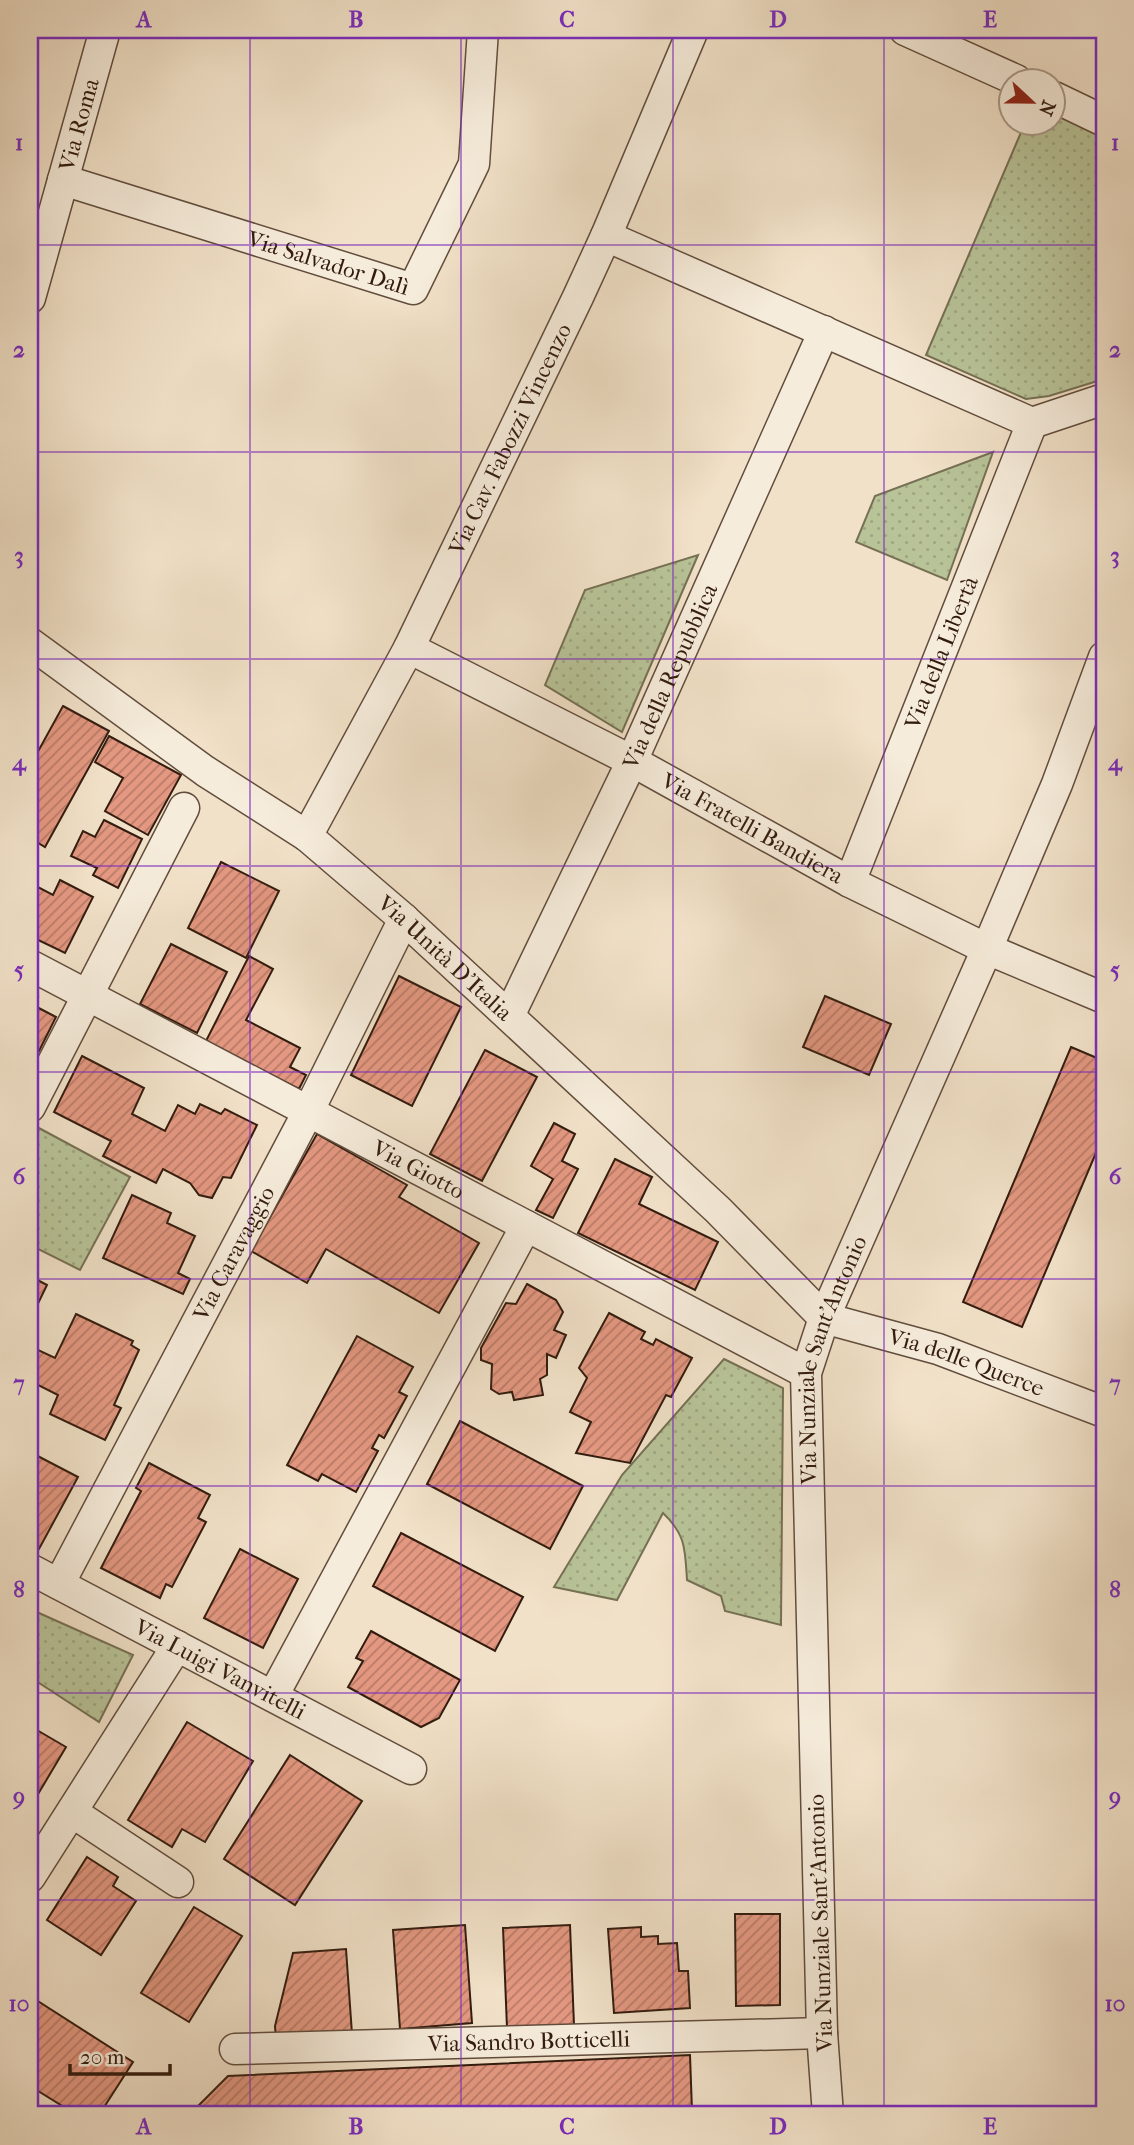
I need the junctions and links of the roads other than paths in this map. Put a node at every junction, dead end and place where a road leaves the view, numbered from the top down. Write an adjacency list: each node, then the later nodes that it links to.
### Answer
1 (105, 30): 8 (street, Via Roma)
2 (483, 30): 8 (street, Via Salvador Dalì)
3 (693, 30): 9 (street, Via Cav. Fabozzi Vincenzo)
4 (905, 30): 5 (street)
5 (998, 72)
6 (1068, 104): 7 (street)
7 (1104, 121)
8 (63, 180): 10 (street, Via Roma)
9 (606, 236): 11 (street); 15 (street, Via Cav. Fabozzi Vincenzo)
10 (30, 298)
11 (824, 331): 13 (street); 17 (street, Via della Repubblica)
12 (1104, 400): 13 (street)
13 (1032, 423): 20 (street, Via della Libertà)
14 (30, 643): 19 (street, Via Unità D'Italia)
15 (409, 648): 17 (street, Via Fratelli Bandiera); 19 (street, Via Cav. Fabozzi Vincenzo)
16 (1104, 657): 22 (street, Via Nunziale Sant'Antonio)
17 (632, 761): 20 (street, Via Fratelli Bandiera); 26 (street, Via della Repubblica)
18 (184, 808): 24 (street)
19 (307, 836): 21 (street, Via Unità D'Italia)
20 (850, 882): 22 (street, Via Fratelli Bandiera)
21 (404, 919): 26 (street, Via Unità D'Italia); 28 (street, Via Caravaggio)
22 (987, 949): 25 (street, Via Fratelli Bandiera); 30 (street, Via Nunziale Sant'Antonio)
23 (30, 965): 24 (street, Via Giotto)
24 (89, 996): 27 (street); 28 (street, Via Giotto)
25 (1104, 998)
26 (509, 1016): 30 (street, Via Unità D'Italia)
27 (30, 1107)
28 (308, 1112): 29 (street, Via Giotto); 34 (street, Via Caravaggio)
29 (526, 1226): 31 (street, Via Giotto); 36 (street)
30 (824, 1318): 31 (street, Via Nunziale Sant'Antonio); 32 (street, Via delle Querce)
31 (806, 1373): 41 (street, Via Nunziale Sant'Antonio)
32 (1104, 1412)
33 (30, 1569): 34 (street, Via Luigi Vanvitelli)
34 (58, 1584): 35 (street, Via Luigi Vanvitelli)
35 (177, 1646): 36 (street, Via Luigi Vanvitelli); 38 (street)
36 (273, 1696): 37 (street, Via Luigi Vanvitelli)
37 (411, 1769)
38 (72, 1811): 39 (street); 40 (street)
39 (30, 1877)
40 (178, 1882)
41 (822, 2033): 42 (street, Via Sandro Botticelli); 43 (street, Via Nunziale Sant'Antonio)
42 (235, 2049)
43 (828, 2115)

